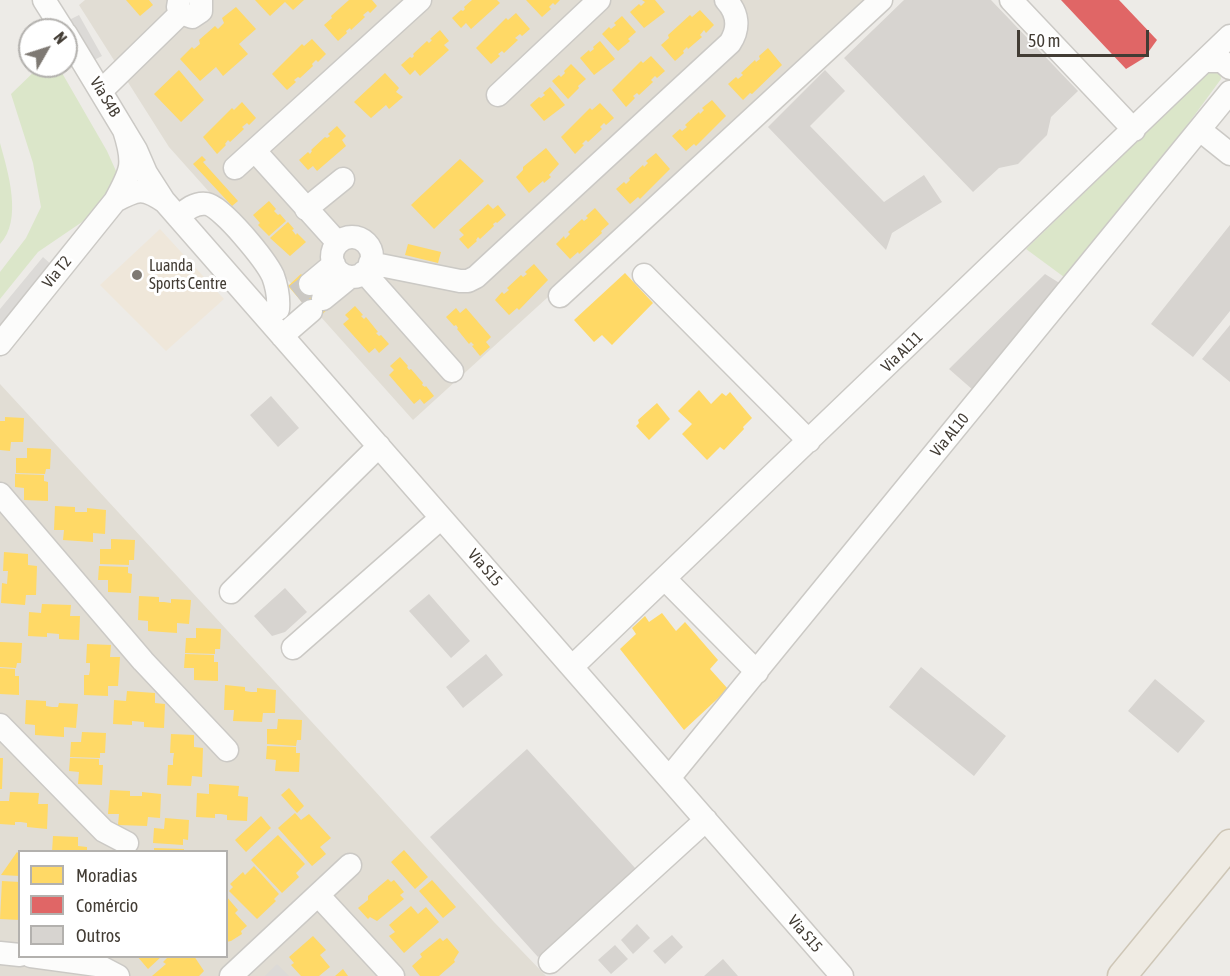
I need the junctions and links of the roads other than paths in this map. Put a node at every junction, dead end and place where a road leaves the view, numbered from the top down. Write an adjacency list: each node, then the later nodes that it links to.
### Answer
1 (44, 0): 9 (street)
2 (201, 0): 8 (street)
3 (420, 0): 20 (street)
4 (599, 0): 16 (street)
5 (726, 0): 27 (street)
6 (881, 0): 29 (street)
7 (1011, 0): 18 (street)
8 (180, 7): 14 (street)
9 (55, 18)
10 (1230, 36): 12 (street, Via AL11)
11 (78, 54): 14 (street, Via S4B)
12 (1204, 61): 13 (street); 18 (street, Via AL11)
13 (1230, 68)
14 (101, 91): 17 (street, Via S4B)
15 (1230, 92): 19 (street, Via AL10)
16 (498, 94)
17 (124, 130): 24 (street, Via S4B); 26 (street, Via S4B)
18 (1134, 130): 34 (street, Via AL11)
19 (1200, 130): 21 (street); 43 (street, Via AL10)
20 (255, 151): 22 (street); 25 (street)
21 (1230, 154)
22 (235, 168)
23 (343, 179): 25 (street)
24 (115, 201): 26 (street, Via S15); 32 (street, Via T2)
25 (306, 209): 27 (street)
26 (171, 210): 30 (street, Via S15); 30 (street)
27 (351, 264): 30 (street); 33 (street)
28 (644, 275): 34 (street)
29 (560, 296)
30 (297, 303): 31 (street, Via S15); 31 (street)
31 (282, 336): 35 (street, Via S15)
32 (0, 344)
33 (452, 371)
34 (809, 441): 39 (street, Via AL11)
35 (379, 446): 37 (street, Via S15); 40 (street)
36 (0, 494): 38 (street)
37 (441, 518): 41 (street); 42 (street, Via S15)
38 (8, 521): 45 (street)
39 (665, 579): 42 (street, Via AL11); 43 (street)
40 (231, 592)
41 (293, 648)
42 (572, 667): 46 (street, Via S15)
43 (757, 672): 46 (street, Via AL10)
44 (0, 725): 48 (street)
45 (227, 750)
46 (669, 778): 47 (street, Via S15)
47 (706, 820): 55 (street); 60 (street, Via S15)
48 (127, 843)
49 (1230, 844): 56 (main road)
50 (350, 865): 51 (street)
51 (318, 895): 58 (street); 59 (street)
52 (0, 953): 53 (street)
53 (18, 955)
54 (39, 958): 57 (street)
55 (550, 962)
56 (1122, 974)
57 (118, 976)
58 (231, 976)
59 (393, 976)
60 (842, 976)

